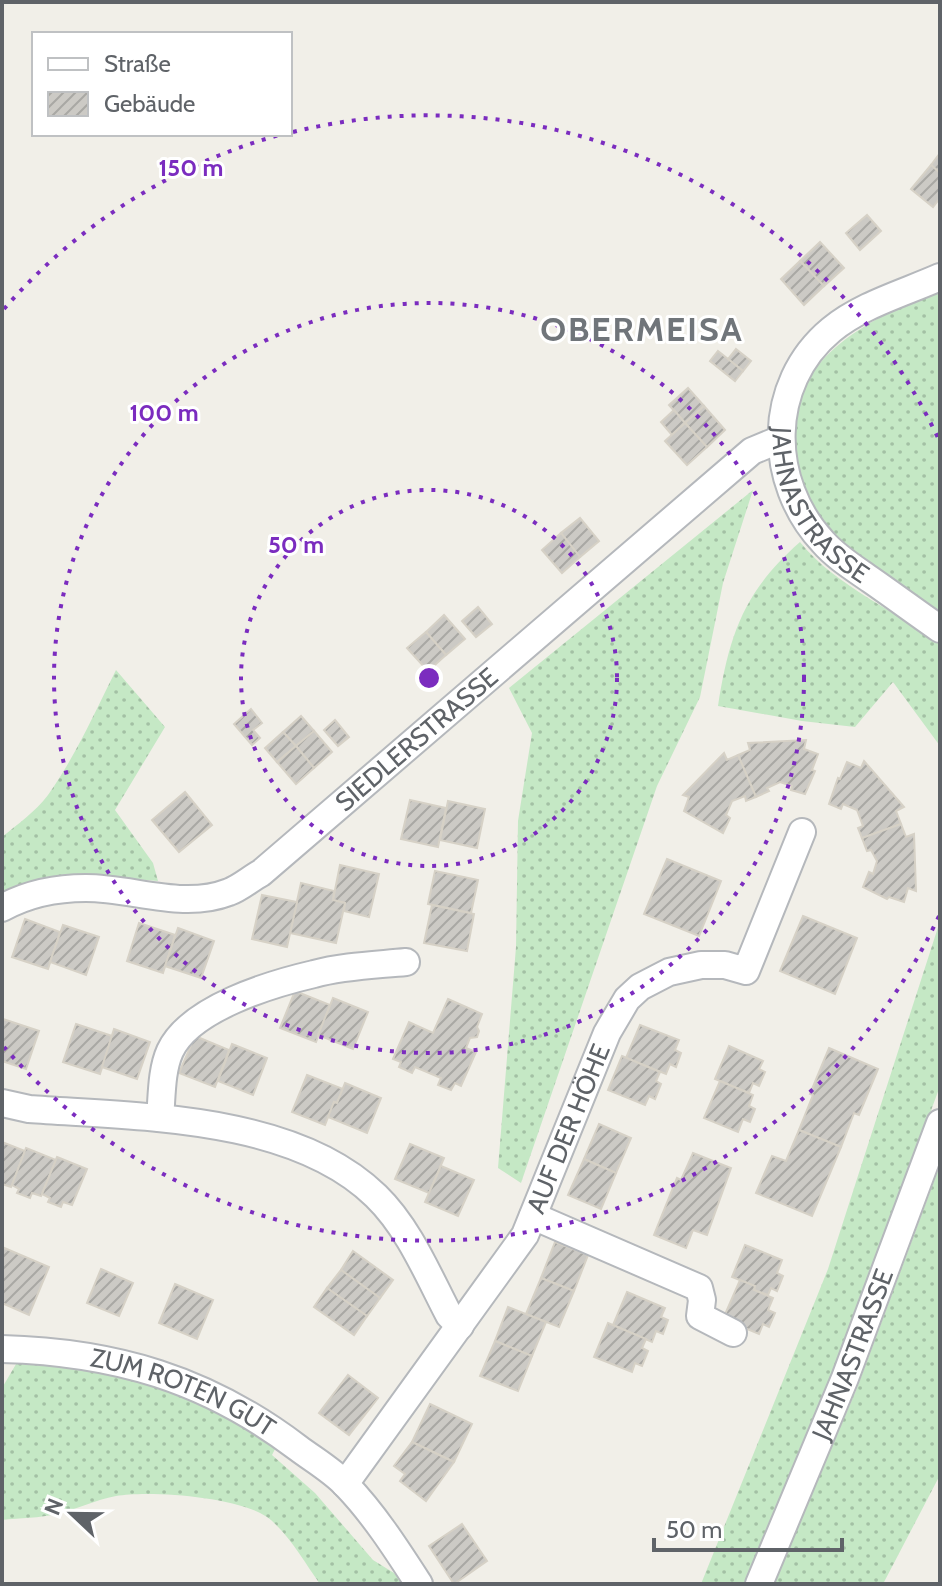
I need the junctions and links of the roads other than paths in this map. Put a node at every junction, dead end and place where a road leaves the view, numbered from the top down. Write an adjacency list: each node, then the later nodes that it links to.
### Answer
1 (940, 277): 2 (street, JAHNASTRASSE)
2 (781, 439): 3 (street, JAHNASTRASSE); 5 (street, SIEDLERSTRASSE)
3 (940, 629)
4 (802, 832): 10 (street, AUF DER HÖHE)
5 (2, 908)
6 (406, 962): 8 (street)
7 (2, 1103): 8 (street)
8 (160, 1118): 11 (street)
9 (940, 1123): 16 (street, JAHNASTRASSE)
10 (533, 1216): 11 (street, AUF DER HÖHE); 12 (street)
11 (460, 1326): 14 (street, AUF DER HÖHE)
12 (733, 1333)
13 (2, 1349): 14 (street, ZUM ROTEN GUT)
14 (345, 1484): 15 (street)
15 (419, 1584)
16 (759, 1584)

